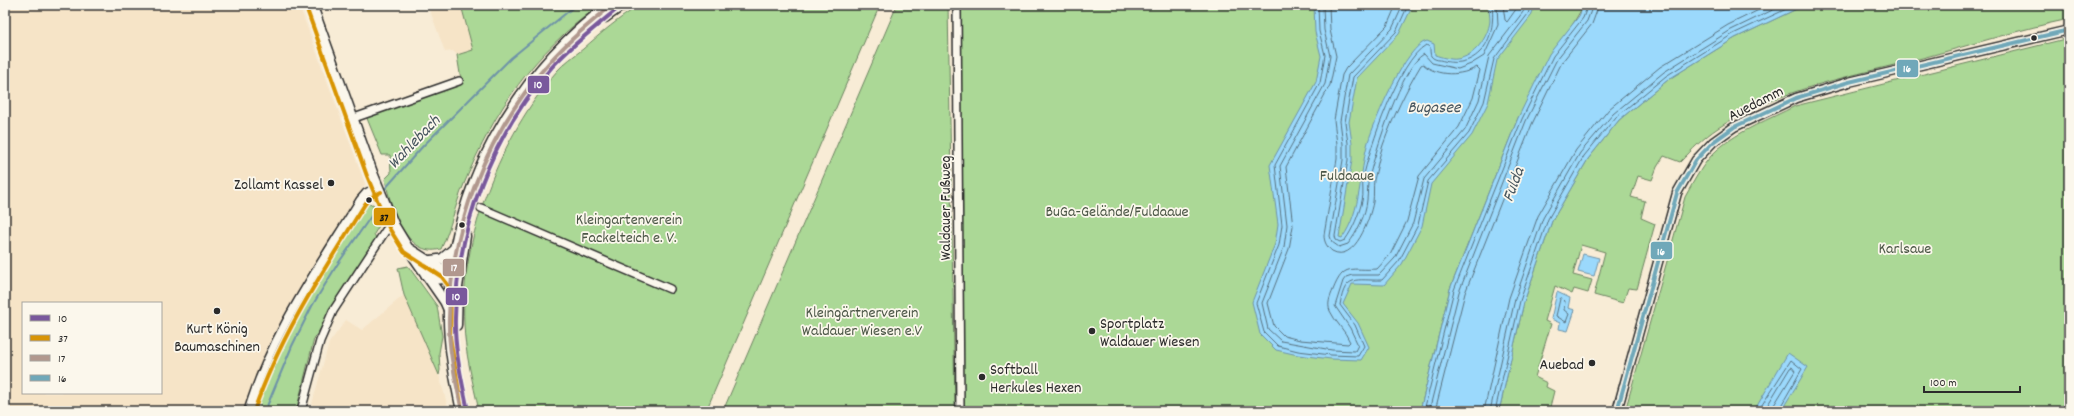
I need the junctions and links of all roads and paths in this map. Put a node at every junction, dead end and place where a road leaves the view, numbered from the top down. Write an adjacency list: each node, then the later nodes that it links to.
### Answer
1 (312, 5): 7 (main road)
2 (610, 5): 12 (main road)
3 (622, 5): 11 (main road)
4 (956, 5): 24 (street, Waldauer Fußweg)
5 (2069, 30): 25 (street, Auedamm)
6 (459, 81): 7 (street)
7 (354, 118): 8 (main road)
8 (380, 193): 10 (main road); 20 (street)
9 (481, 208): 18 (street)
10 (394, 225): 13 (main road); 21 (street)
11 (466, 232): 16 (main road); 17 (main road)
12 (456, 247): 14 (main road); 16 (main road)
13 (408, 248): 14 (main road); 15 (main road)
14 (427, 261): 16 (main road)
15 (426, 275): 16 (main road); 19 (main road)
16 (451, 278): 17 (main road); 19 (main road)
17 (457, 288): 23 (main road)
18 (670, 289)
19 (449, 311): 22 (main road)
20 (248, 411)
21 (301, 411)
22 (462, 411)
23 (468, 411)
24 (960, 411)
25 (1617, 411)

